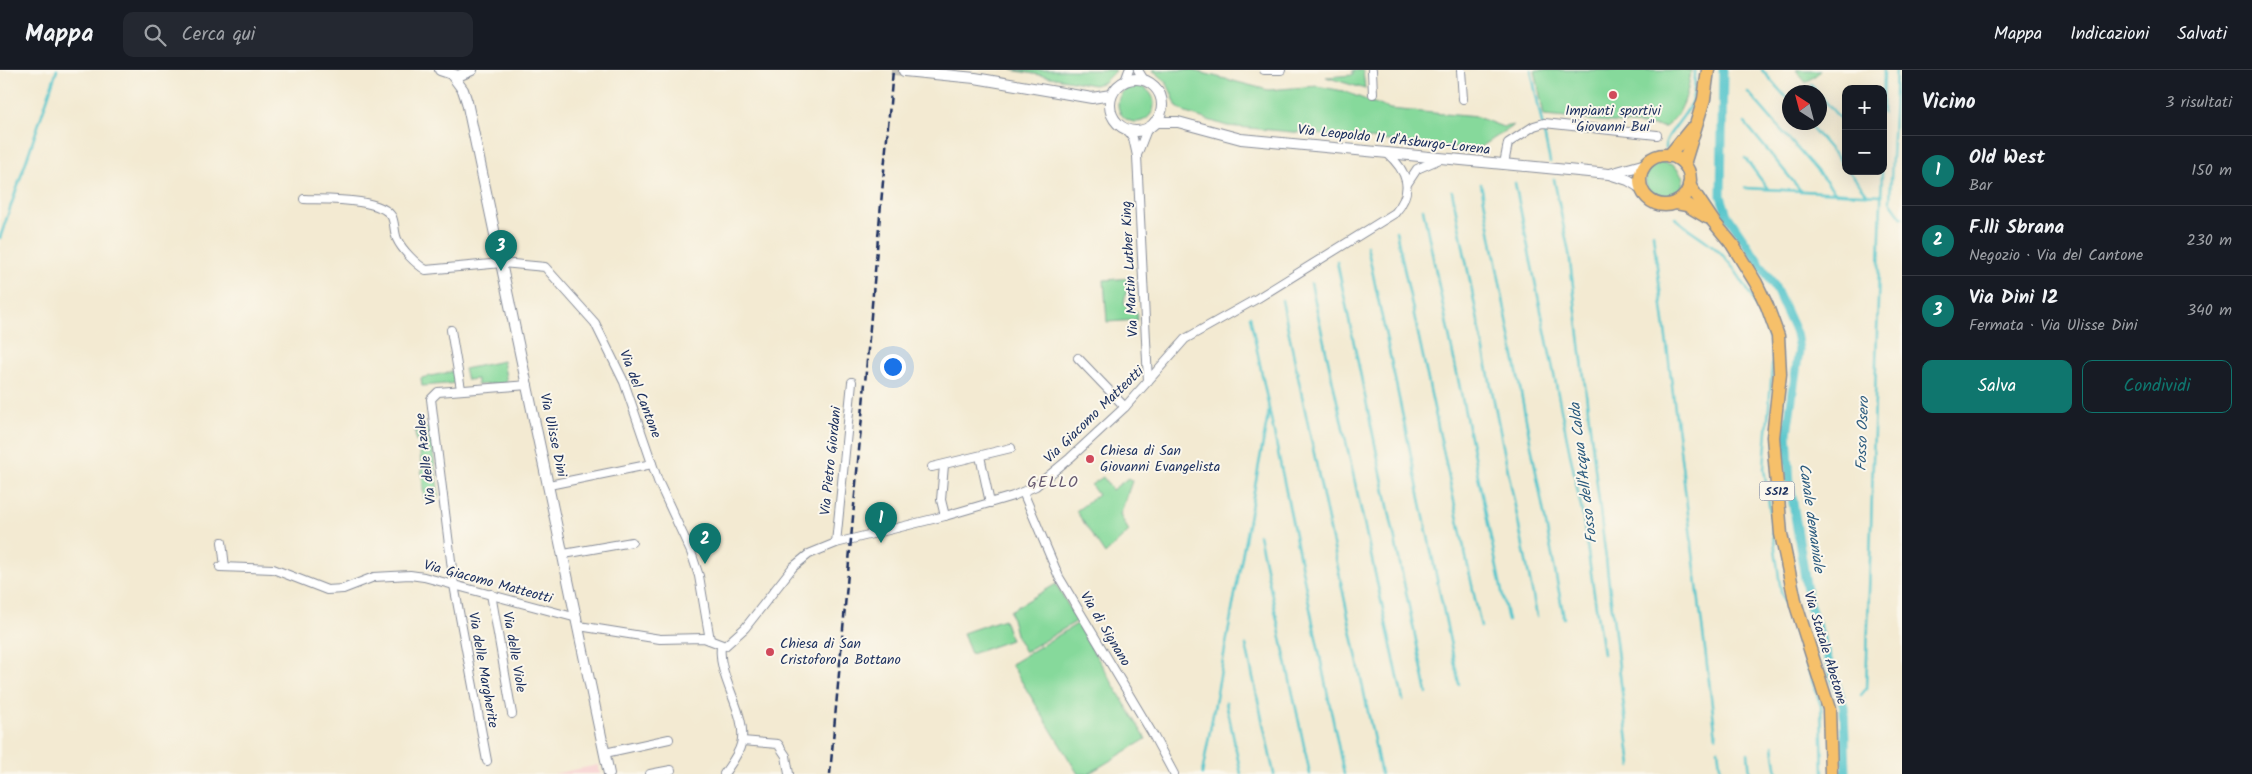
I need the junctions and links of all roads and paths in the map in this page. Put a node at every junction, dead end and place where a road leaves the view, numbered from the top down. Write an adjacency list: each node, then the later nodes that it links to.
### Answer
1 (440, 70): 11 (street)
2 (1129, 70): 13 (street)
3 (1138, 70): 12 (street)
4 (1264, 70): 5 (street)
5 (1281, 70)
6 (1372, 70): 14 (street)
7 (1461, 70): 17 (street)
8 (1708, 70): 22 (main road)
9 (471, 71): 11 (street); 18 (street)
10 (904, 71): 16 (street)
11 (452, 76): 18 (street)
12 (1144, 80): 13 (street); 19 (street)
13 (1125, 81): 15 (street)
14 (1373, 94)
15 (1111, 95): 16 (street); 20 (street)
16 (1092, 98): 20 (street)
17 (1462, 99)
18 (468, 102): 40 (street, Via Ulisse Dini)
19 (1162, 104): 21 (street); 23 (street)
20 (1110, 110): 24 (street)
21 (1178, 122): 23 (street, Via Leopoldo II d'Asburgo-Lorena); 26 (street, Via Leopoldo II d'Asburgo-Lorena)
22 (1695, 124): 28 (main road); 32 (main road)
23 (1151, 125): 24 (street); 27 (street)
24 (1127, 129): 27 (street)
25 (1658, 135): 30 (street)
26 (1387, 153): 29 (street, Via Leopoldo II d'Asburgo-Lorena); 34 (street)
27 (1136, 156): 43 (street, Via Martin Luther King)
28 (1669, 156): 31 (main road); 32 (main road)
29 (1442, 158): 30 (street, Via Leopoldo II d'Asburgo-Lorena); 34 (street, Via Giacomo Matteotti)
30 (1504, 164): 33 (street, Via Leopoldo II d'Asburgo-Lorena)
31 (1646, 164): 33 (street); 36 (main road)
32 (1684, 164): 35 (main road)
33 (1609, 174): 36 (street)
34 (1407, 184): 43 (street, Via Giacomo Matteotti)
35 (1689, 185): 38 (main road); 39 (main road, Via Statale Abetone)
36 (1641, 188): 38 (main road)
37 (304, 199): 40 (street, Via del Cantone)
38 (1676, 203): 39 (main road, Via Statale Abetone)
39 (1713, 221): 77 (main road, Via Statale Abetone / SS12)
40 (502, 263): 45 (street, Via Ulisse Dini); 50 (street, Via del Cantone)
41 (450, 330): 46 (street)
42 (1078, 358): 47 (street)
43 (1148, 381): 47 (street, Via Giacomo Matteotti)
44 (852, 382): 59 (street, Via Pietro Giordani)
45 (528, 386): 46 (street, Via delle Azalee); 53 (street, Via Ulisse Dini)
46 (461, 389): 61 (street, Via delle Azalee)
47 (1125, 407): 54 (street, Via Giacomo Matteotti)
48 (1011, 448): 49 (street)
49 (980, 456): 51 (street); 55 (street)
50 (652, 464): 53 (street); 64 (street, Via del Cantone)
51 (944, 465): 52 (street); 56 (street)
52 (932, 468)
53 (549, 485): 60 (street, Via Ulisse Dini)
54 (1023, 492): 55 (street, Via Giacomo Matteotti); 76 (street, Via di Signano)
55 (990, 503): 56 (street, Via Giacomo Matteotti)
56 (945, 516): 59 (street, Via Giacomo Matteotti)
57 (222, 542): 61 (street, Via Giacomo Matteotti)
58 (632, 542): 60 (street)
59 (836, 542): 65 (street, Via Giacomo Matteotti)
60 (564, 554): 63 (street, Via Ulisse Dini)
61 (454, 584): 62 (street, Via Giacomo Matteotti); 70 (street, Via delle Margherite)
62 (491, 594): 63 (street, Via Giacomo Matteotti); 66 (street, Via delle Viole)
63 (578, 622): 64 (street, Via Giacomo Matteotti); 69 (street, Via Ulisse Dini)
64 (710, 640): 65 (street, Via Giacomo Matteotti)
65 (721, 647): 68 (street)
66 (512, 714)
67 (669, 739): 69 (street)
68 (742, 741): 74 (street); 75 (street)
69 (605, 753): 72 (street, Via Ulisse Dini)
70 (487, 761)
71 (671, 770): 73 (street)
72 (609, 774)
73 (650, 774)
74 (724, 774)
75 (789, 774)
76 (1174, 774)
77 (1831, 774)

